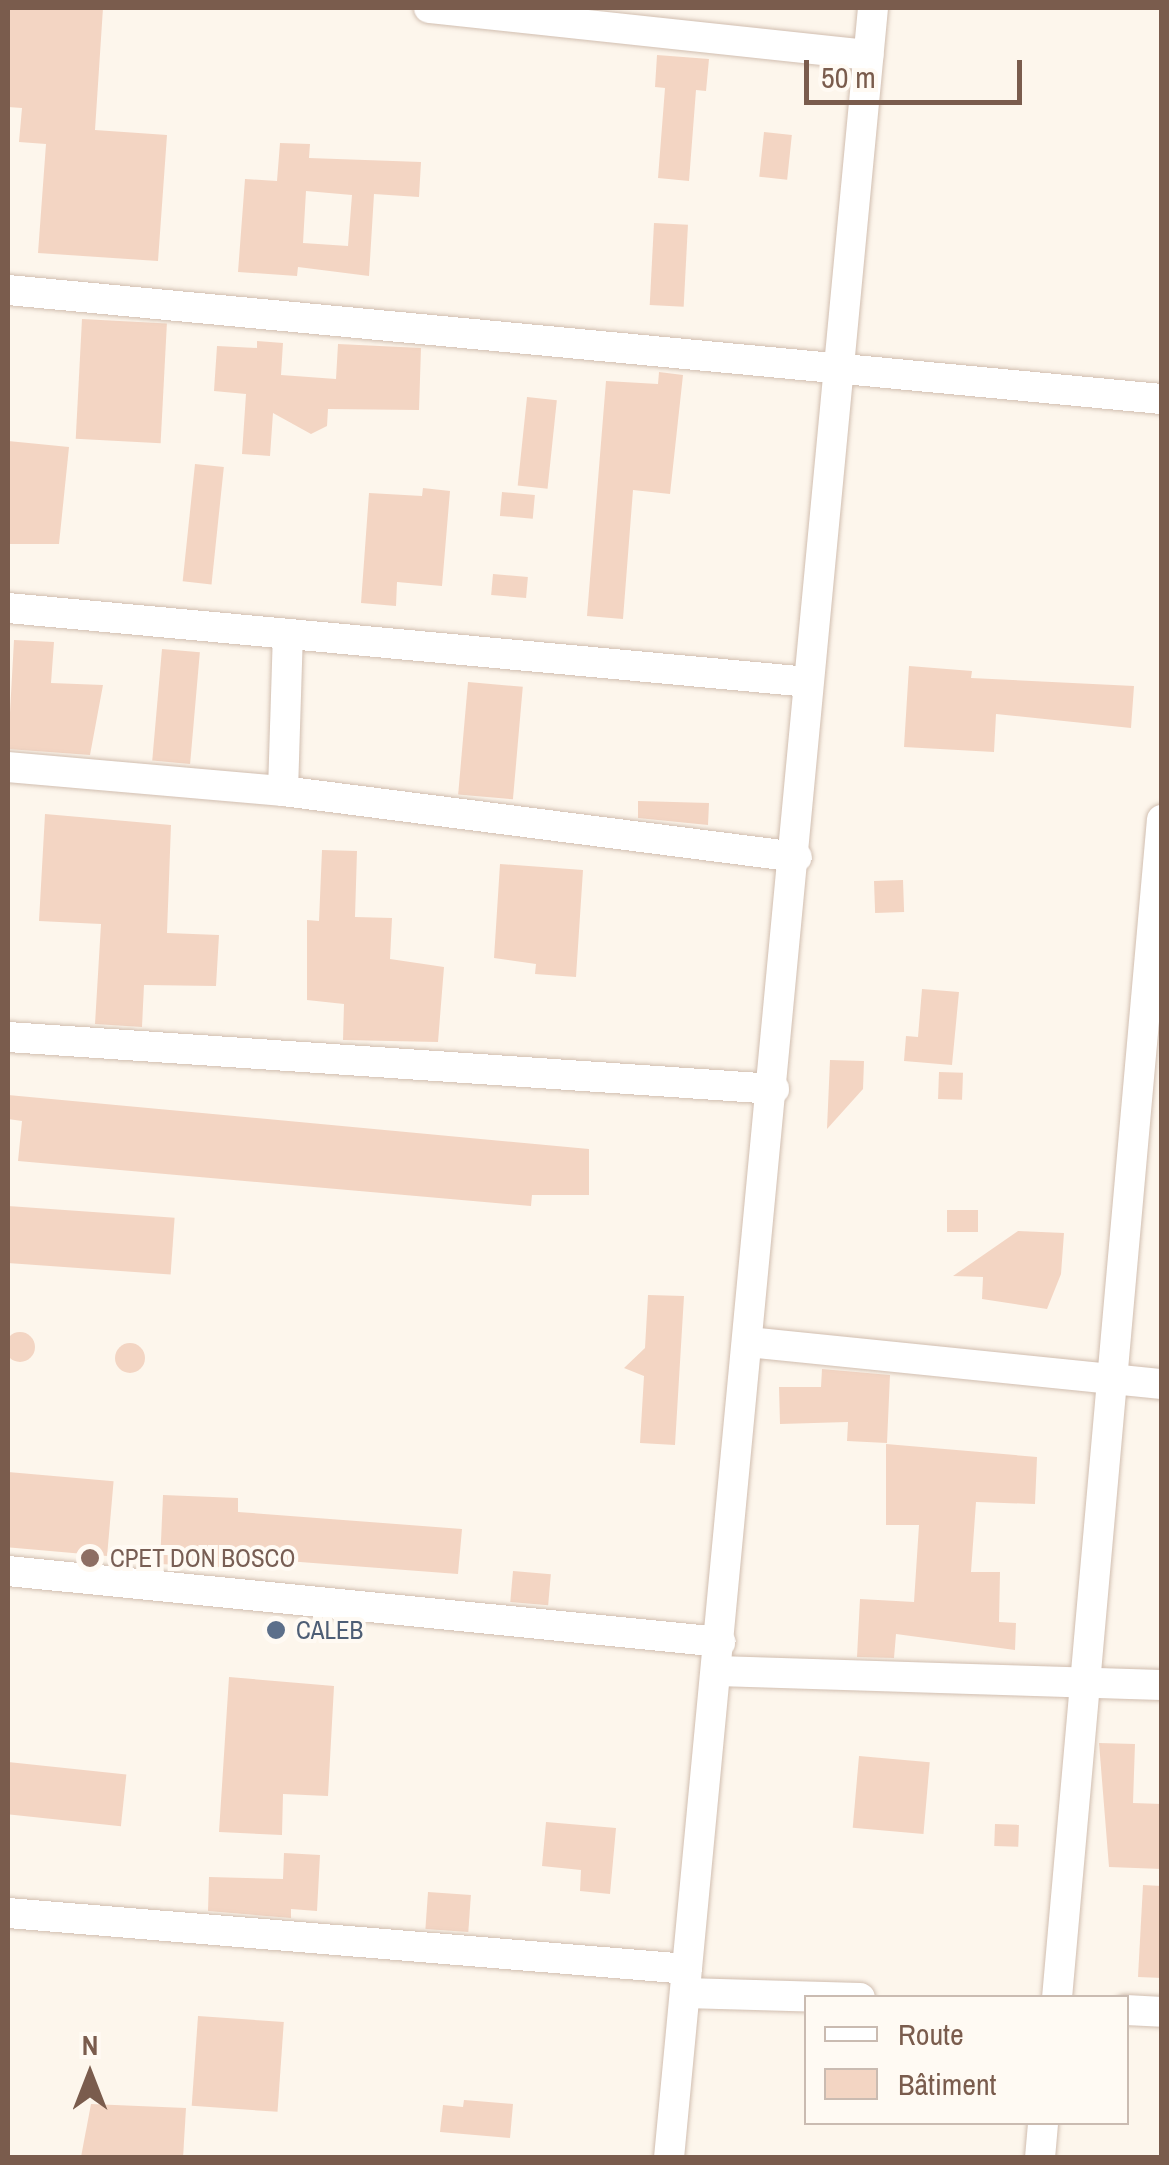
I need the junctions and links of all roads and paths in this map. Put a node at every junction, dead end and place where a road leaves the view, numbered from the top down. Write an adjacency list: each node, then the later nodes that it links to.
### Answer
1 (429, 8): 3 (street)
2 (873, 8): 3 (street)
3 (868, 54): 5 (street)
4 (8, 290): 5 (street)
5 (838, 367): 6 (street); 9 (street)
6 (1162, 399)
7 (8, 608): 8 (street)
8 (288, 634): 9 (street); 11 (street)
9 (808, 682): 13 (street)
10 (8, 767): 11 (street)
11 (283, 791): 13 (street)
12 (1162, 820): 15 (street)
13 (797, 857): 16 (street)
14 (8, 1037): 16 (street)
15 (1154, 1047): 18 (street)
16 (774, 1089): 17 (street)
17 (748, 1342): 18 (street); 21 (street)
18 (1112, 1379): 19 (street); 23 (street)
19 (1162, 1384)
20 (8, 1571): 21 (street)
21 (718, 1656): 23 (street); 25 (street)
22 (1162, 1685): 23 (street)
23 (1085, 1687): 27 (street)
24 (8, 1913): 25 (street)
25 (686, 1981): 26 (street); 31 (street)
26 (829, 1995)
27 (1057, 1995)
28 (1129, 2010): 29 (street)
29 (1162, 2012)
30 (1044, 2125): 32 (street)
31 (669, 2158)
32 (1040, 2158)

